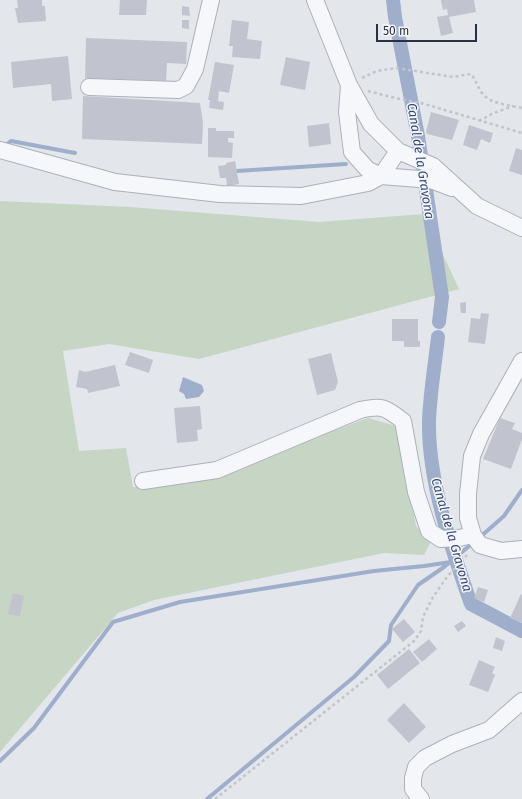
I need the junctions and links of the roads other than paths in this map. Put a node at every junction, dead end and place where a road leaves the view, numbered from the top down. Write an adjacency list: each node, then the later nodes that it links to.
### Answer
1 (210, 0): 4 (street)
2 (315, 0): 3 (street)
3 (349, 85): 6 (street); 7 (street)
4 (89, 87)
5 (0, 150): 7 (street)
6 (398, 151): 7 (street); 8 (street)
7 (381, 176): 8 (street)
8 (461, 191): 9 (street)
9 (522, 228)
10 (522, 361): 12 (street)
11 (144, 481): 12 (street)
12 (476, 540): 13 (street)
13 (522, 549)
14 (522, 701): 15 (street)
15 (421, 799)

